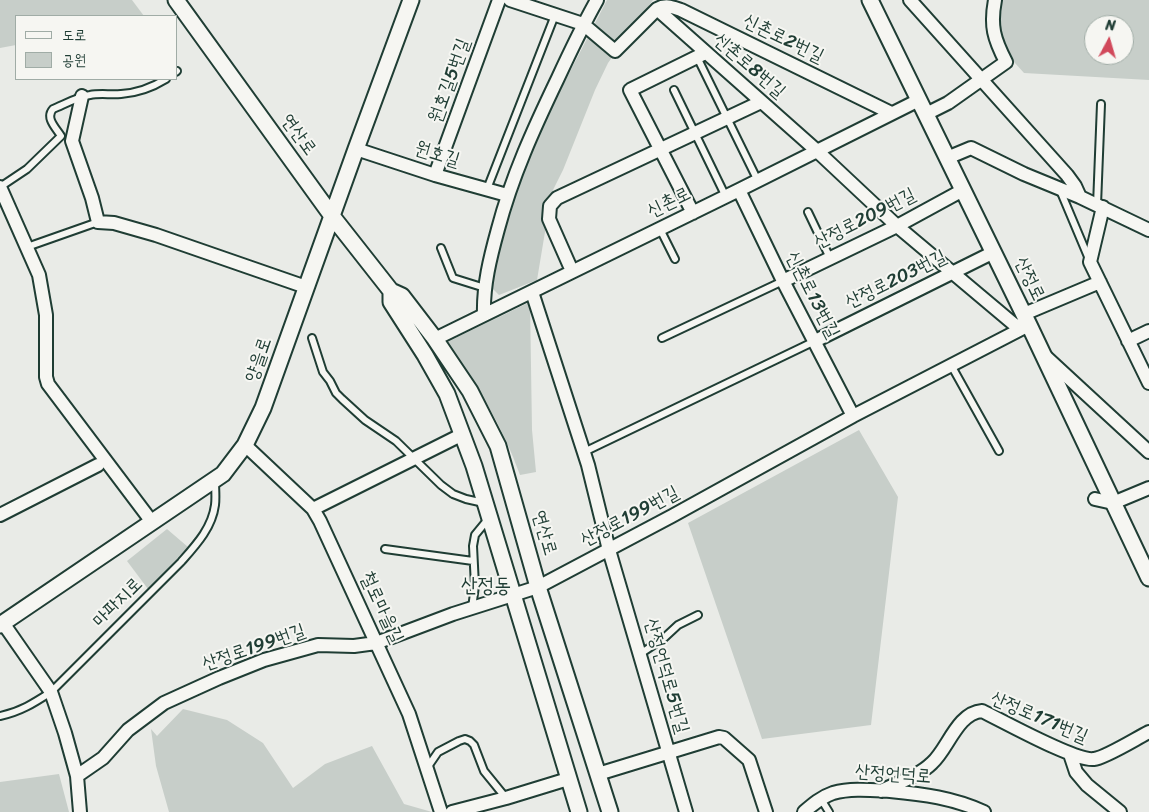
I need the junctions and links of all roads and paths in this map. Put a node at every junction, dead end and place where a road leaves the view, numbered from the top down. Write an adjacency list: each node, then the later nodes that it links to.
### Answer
1 (176, 0): 41 (street, 연산로)
2 (411, 0): 24 (street, 양을로)
3 (499, 0): 28 (street, 원호길5번길)
4 (510, 0): 10 (street)
5 (597, 0): 11 (street)
6 (870, 0): 17 (street, 산정로)
7 (910, 0): 14 (street)
8 (995, 0): 14 (street)
9 (657, 9): 11 (street); 12 (street, 신촌로8번길); 20 (street, 신촌로2번길)
10 (555, 15): 11 (street); 31 (lane)
11 (583, 24): 35 (street)
12 (701, 55): 18 (street, 신촌로8번길); 22 (lane); 25 (street)
13 (164, 80): 16 (lane)
14 (981, 80): 21 (street); 37 (street)
15 (674, 90): 23 (lane)
16 (82, 96): 30 (lane); 42 (street)
17 (919, 100): 20 (street, 신촌로); 21 (street, 산정로)
18 (761, 102): 22 (street); 26 (street, 신촌로8번길)
19 (1101, 104): 38 (lane)
20 (891, 113): 26 (street, 신촌로)
21 (926, 114): 27 (street, 산정로)
22 (727, 118): 23 (street); 29 (lane)
23 (695, 132): 25 (street); 36 (lane)
24 (356, 149): 28 (street, 원호길); 41 (street, 양을로)
25 (660, 149): 40 (street); 52 (street)
26 (816, 150): 29 (street, 신촌로); 43 (street, 신촌로8번길)
27 (948, 158): 32 (street); 34 (street, 산정로)
28 (435, 175): 31 (street, 원호길)
29 (758, 181): 33 (street, 신촌로)
30 (0, 187): 46 (street)
31 (486, 189): 35 (street, 원호길)
32 (1059, 189): 37 (street); 51 (lane)
33 (739, 190): 36 (street, 신촌로); 54 (street, 신촌로13번길)
34 (963, 190): 43 (street, 산정로209번길); 48 (street, 산정로)
35 (507, 195): 57 (street)
36 (726, 197): 40 (street, 신촌로)
37 (1080, 198): 38 (street)
38 (1100, 206): 45 (street); 51 (street)
39 (808, 212): 49 (lane)
40 (693, 213): 44 (street, 신촌로)
41 (332, 216): 56 (street, 양을로); 58 (street, 연산로)
42 (98, 222): 46 (lane); 56 (street)
43 (896, 226): 49 (street, 산정로209번길); 53 (street, 신촌로8번길)
44 (660, 229): 50 (lane); 52 (street, 신촌로)
45 (1149, 230)
46 (28, 246): 86 (street)
47 (441, 248): 57 (lane)
48 (994, 252): 53 (street, 산정로203번길); 61 (street, 산정로)
49 (830, 258): 54 (street, 산정로209번길)
50 (675, 259)
51 (1090, 262): 55 (street)
52 (572, 271): 59 (street, 신촌로)
53 (951, 273): 61 (street, 신촌로8번길); 66 (street, 산정로203번길)
54 (783, 281): 64 (lane); 66 (street, 신촌로13번길)
55 (1100, 282): 61 (street, 산정로199번길); 67 (street)
56 (306, 286): 73 (street, 양을로)
57 (484, 288): 60 (street)
58 (391, 292): 65 (street, 연산로); 72 (street, 연산로)
59 (532, 292): 60 (street, 신촌로); 75 (street, 산정언덕로5번길)
60 (484, 315): 65 (street, 신촌로)
61 (1027, 319): 68 (street, 산정로); 69 (street, 산정로199번길)
62 (1149, 331): 67 (street)
63 (312, 338): 77 (lane)
64 (662, 338)
65 (435, 339): 91 (street, 연산로)
66 (814, 341): 71 (street, 신촌로13번길); 75 (lane)
67 (1128, 341): 70 (street)
68 (1044, 356): 76 (street); 82 (street, 산정로)
69 (951, 365): 71 (street, 산정로199번길); 74 (lane)
70 (1149, 383)
71 (853, 416): 88 (street, 산정로199번길)
72 (463, 434): 77 (street); 84 (street, 연산로)
73 (245, 445): 79 (street, 양을로); 83 (street, 철로마을길)
74 (999, 451)
75 (584, 452): 88 (street, 산정언덕로5번길)
76 (1149, 452)
77 (414, 459): 83 (street); 84 (lane)
78 (98, 465): 85 (street)
79 (215, 480): 86 (street, 양을로); 98 (lane, 마파지로)
80 (1149, 488): 82 (street)
81 (1095, 499): 82 (street)
82 (1113, 504): 90 (street, 산정로)
83 (313, 509): 96 (street, 철로마을길)
84 (487, 510): 89 (lane); 92 (street, 연산로)
85 (0, 515)
86 (152, 522): 95 (street, 양을로)
87 (385, 548): 89 (lane)
88 (610, 550): 91 (street, 산정로199번길); 97 (street, 산정언덕로5번길)
89 (473, 561): 93 (lane)
90 (1149, 578)
91 (538, 587): 92 (street, 산정로199번길); 104 (street, 연산로)
92 (513, 595): 93 (street, 산정로199번길); 106 (street, 연산로)
93 (472, 608): 96 (street, 산정로199번길)
94 (698, 615): 97 (lane)
95 (1, 624): 98 (street)
96 (376, 643): 103 (street, 철로마을길); 105 (street, 산정로199번길)
97 (640, 654): 101 (street, 산정언덕로5번길)
98 (51, 692): 99 (lane, 마파지로); 105 (street)
99 (0, 716)
100 (1149, 732): 102 (street, 산정로171번길)
101 (668, 752): 104 (street); 115 (street, 산정언덕로5번길); 116 (street)
102 (1070, 754): 107 (street, 산정로171번길); 120 (street)
103 (427, 768): 108 (lane); 111 (street, 철로마을길)
104 (598, 774): 114 (street, 연산로)
105 (77, 776): 110 (street)
106 (568, 779): 108 (street); 113 (street, 연산로)
107 (881, 791): 109 (street, 산정언덕로); 119 (street, 산정언덕로)
108 (506, 798): 112 (street)
109 (821, 799): 117 (street, 산정언덕로); 118 (lane)
110 (80, 812)
111 (441, 812)
112 (452, 812)
113 (579, 812)
114 (610, 812)
115 (686, 812)
116 (766, 812)
117 (804, 812)
118 (829, 812)
119 (984, 812)
120 (1120, 812)

